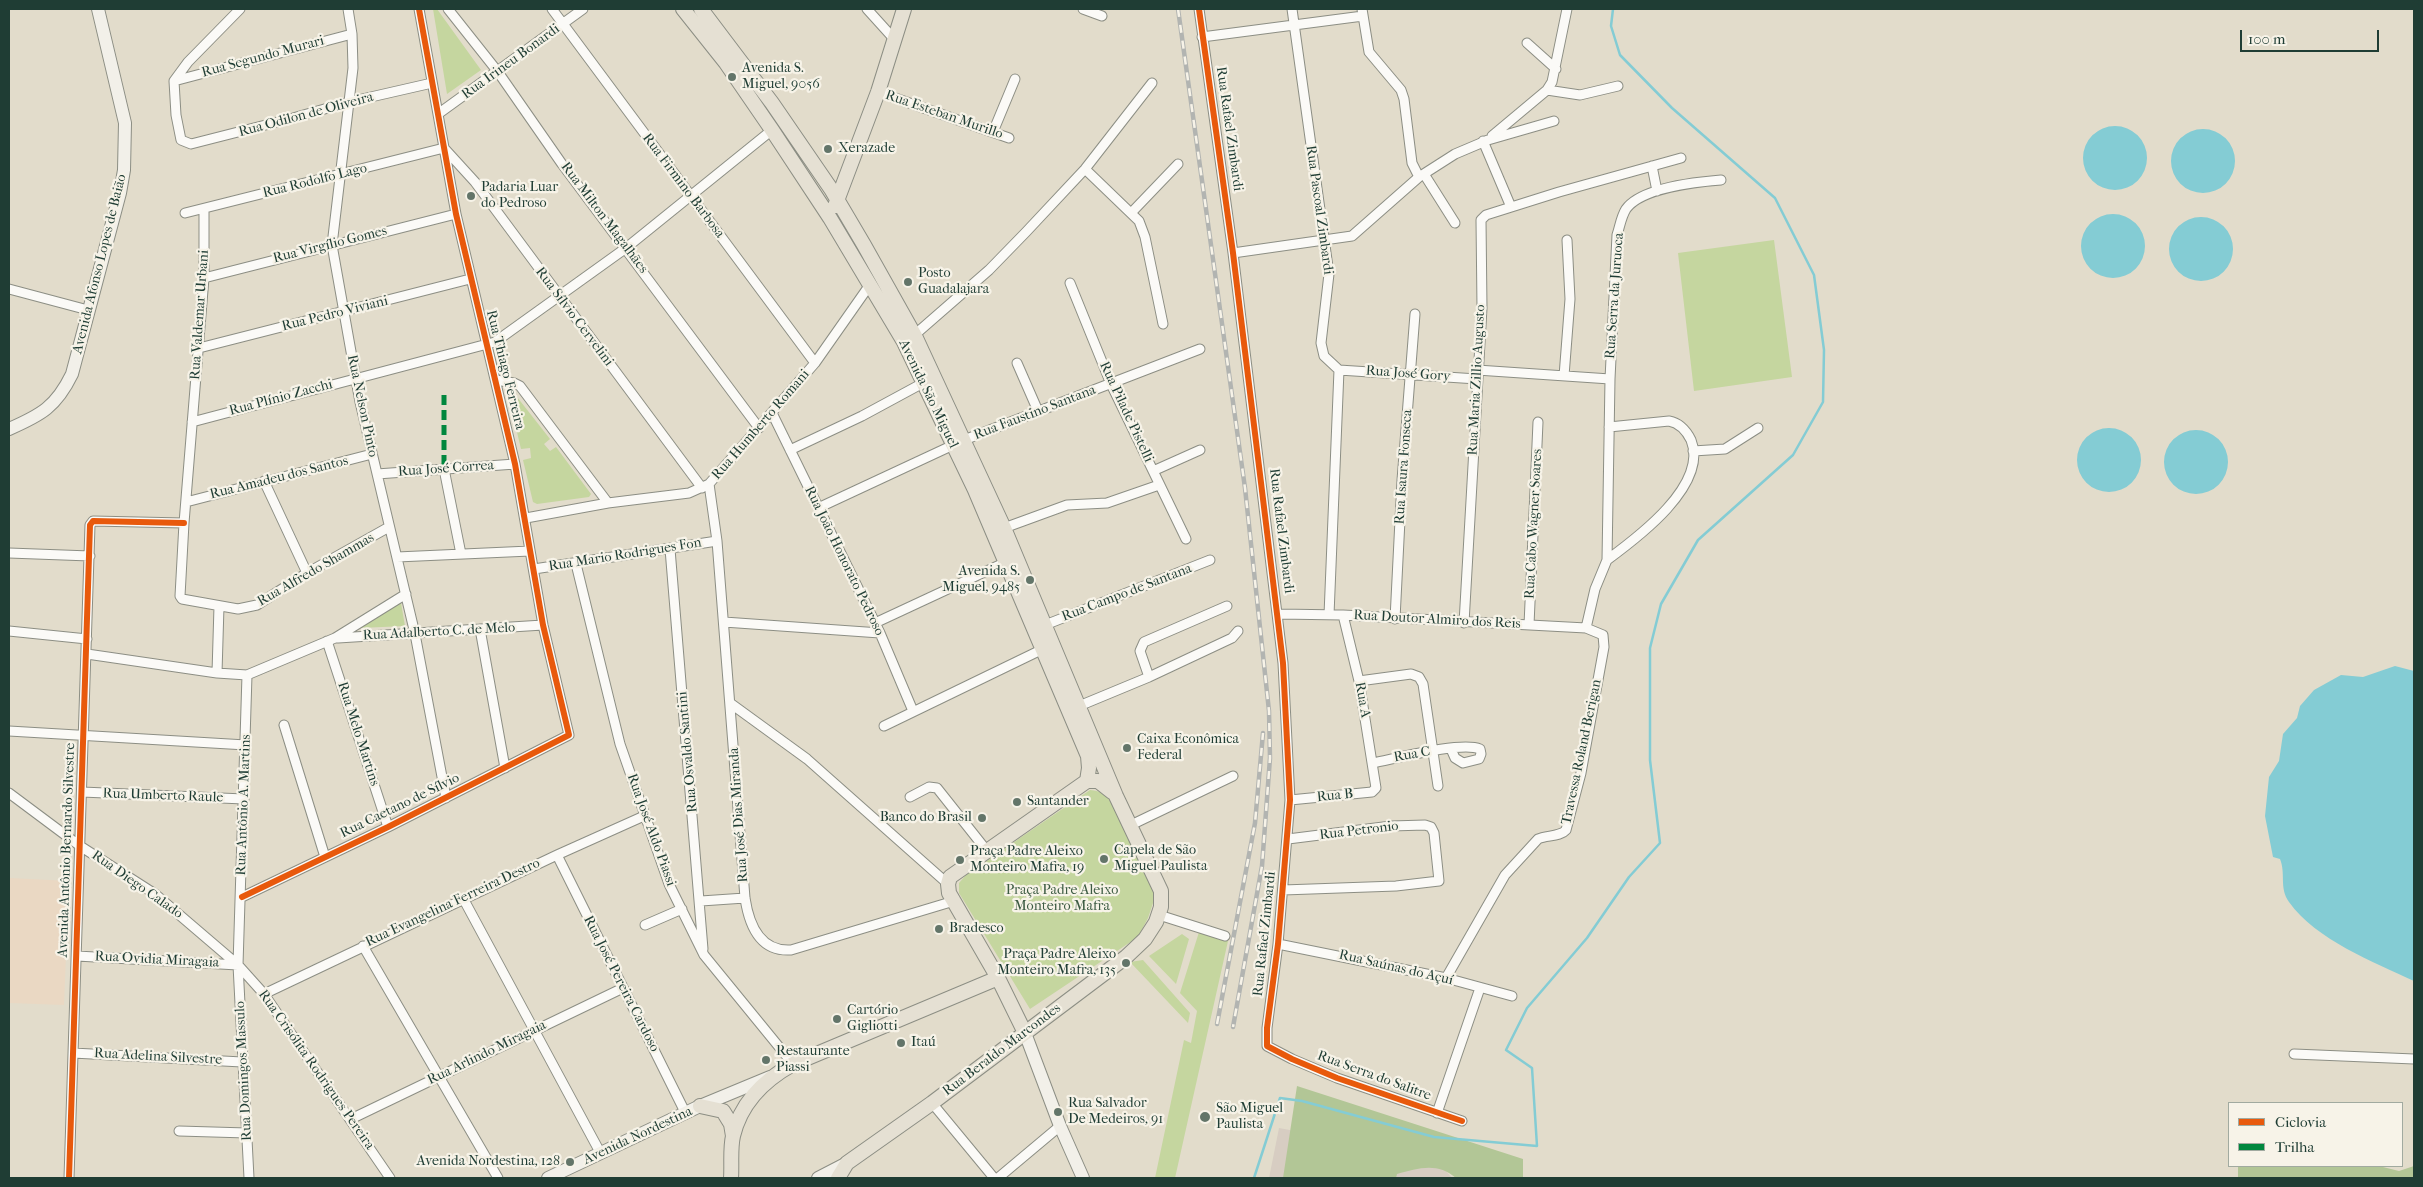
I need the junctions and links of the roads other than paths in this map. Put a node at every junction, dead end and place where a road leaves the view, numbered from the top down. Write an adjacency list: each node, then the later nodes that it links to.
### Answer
1 (98, 9): 69 (street, Avenida Afonso Lopes de Baião)
2 (240, 9): 27 (street)
3 (348, 9): 20 (street, Rua Nelson Pinto)
4 (419, 9): 28 (street, Rua Thiago Ferreira)
5 (448, 9): 25 (street, Rua Milton Magalhães)
6 (552, 9): 18 (street, Rua Firmino Barbosa)
7 (583, 9): 18 (street, Rua Irineu Bonardi)
8 (683, 9): 36 (main road, Avenida São Miguel)
9 (700, 9): 50 (main road, Avenida São Miguel)
10 (867, 9): 22 (street)
11 (904, 9): 22 (main road)
12 (1083, 9): 17 (street)
13 (1199, 9): 21 (street, Rua Rafael Zimbardi)
14 (1292, 9): 19 (street, Rua Pascoal Zimbardi)
15 (1567, 9): 24 (street)
16 (1362, 12): 19 (street); 46 (street)
17 (1102, 16)
18 (563, 24): 25 (street, Rua Irineu Bonardi); 49 (street, Rua Firmino Barbosa)
19 (1294, 24): 21 (street); 58 (street, Rua Pascoal Zimbardi)
20 (352, 34): 27 (street, Rua Segundo Murari); 33 (street, Rua Nelson Pinto)
21 (1202, 37): 62 (street, Rua Rafael Zimbardi)
22 (895, 40): 32 (main road)
23 (1527, 43): 24 (street)
24 (1556, 69): 31 (street)
25 (498, 72): 34 (street, Rua Irineu Bonardi); 61 (street, Rua Milton Magalhães)
26 (1016, 79): 37 (street)
27 (174, 81): 33 (street, Rua Odilon de Oliveira)
28 (432, 83): 33 (street, Rua Odilon de Oliveira); 34 (street, Rua Thiago Ferreira)
29 (1152, 83): 44 (street)
30 (1618, 86): 31 (street)
31 (1547, 90): 39 (street)
32 (878, 92): 37 (street, Rua Esteban Murillo); 50 (main road)
33 (349, 102): 45 (street, Rua Nelson Pinto)
34 (438, 114): 40 (street, Rua Thiago Ferreira)
35 (1554, 121): 39 (street)
36 (772, 130): 49 (street, Rua Plínio Zacchi); 56 (main road, Avenida São Miguel)
37 (993, 132): 38 (street, Rua Esteban Murillo)
38 (1009, 138)
39 (1485, 140): 46 (street); 51 (street)
40 (444, 148): 45 (street, Rua Rodolfo Lago); 55 (street, Rua Thiago Ferreira); 68 (street, Rua Sílvio Cervelini)
41 (1680, 158): 43 (street, Rua Maria Zillio Augusto)
42 (1178, 164): 53 (street)
43 (1652, 166): 48 (street); 51 (street, Rua Maria Zillio Augusto)
44 (1086, 169): 53 (street); 73 (street)
45 (340, 174): 52 (street, Rua Rodolfo Lago); 60 (street, Rua Nelson Pinto)
46 (1422, 175): 57 (street); 58 (street)
47 (1721, 180): 48 (street, Rua Serra da Juruoca)
48 (1658, 191): 85 (street, Rua Serra da Juruoca)
49 (690, 197): 61 (street, Rua Plínio Zacchi); 77 (street, Rua Firmino Barbosa)
50 (838, 200): 56 (main road); 73 (main road, Avenida São Miguel)
51 (1511, 207): 81 (street, Rua Maria Zillio Augusto)
52 (204, 208): 54 (street, Rua Rodolfo Lago); 63 (street, Rua Valdemar Urbani)
53 (1132, 212): 72 (street)
54 (185, 213)
55 (456, 214): 60 (street, Rua Virgílio Gomes); 64 (street, Rua Thiago Ferreira)
56 (830, 218): 66 (main road, Avenida São Miguel)
57 (1455, 223)
58 (1324, 240): 62 (street); 79 (street, Rua Pascoal Zimbardi)
59 (1567, 240): 82 (street)
60 (332, 244): 63 (street, Rua Virgílio Gomes); 70 (street, Rua Nelson Pinto)
61 (626, 248): 68 (street, Rua Plínio Zacchi); 93 (street, Rua Milton Magalhães)
62 (1233, 253): 133 (street, Rua Rafael Zimbardi)
63 (204, 278): 75 (street, Rua Valdemar Urbani)
64 (470, 279): 70 (street, Rua Pedro Viviani); 74 (street, Rua Thiago Ferreira)
65 (1070, 283): 87 (street, Rua Pilade Pistelli)
66 (869, 286): 73 (main road, Avenida São Miguel); 77 (street, Rua Humberto Romani)
67 (9, 289): 69 (street)
68 (559, 297): 74 (street, Rua Plínio Zacchi); 107 (street, Rua Sílvio Cervelini)
69 (88, 310): 95 (street, Avenida Afonso Lopes de Baião)
70 (344, 312): 75 (street, Rua Pedro Viviani); 83 (street, Rua Nelson Pinto)
71 (1415, 314): 80 (street, Rua Isaura Fonseca)
72 (1163, 324)
73 (909, 339): 86 (main road, Avenida São Miguel); 96 (main road, Avenida São Miguel)
74 (488, 346): 83 (street, Rua Plínio Zacchi); 84 (street, Rua Thiago Ferreira)
75 (199, 348): 90 (street, Rua Valdemar Urbani)
76 (1200, 349): 87 (street, Rua Faustino Santana)
77 (815, 363): 89 (street, Rua Humberto Romani)
78 (1018, 363): 88 (street)
79 (1339, 370): 80 (street, Rua José Gory); 134 (street)
80 (1411, 375): 81 (street, Rua José Gory); 136 (street, Rua Isaura Fonseca)
81 (1477, 375): 82 (street, Rua José Gory); 139 (street, Rua Maria Zillio Augusto)
82 (1564, 376): 85 (street, Rua José Gory)
83 (356, 379): 90 (street, Rua Plínio Zacchi); 100 (street, Rua Nelson Pinto)
84 (496, 380): 101 (street, Rua Thiago Ferreira); 109 (street)
85 (1610, 380): 92 (street, Rua Serra da Juruoca)
86 (924, 383): 96 (main road, Avenida São Miguel); 97 (street)
87 (1111, 384): 88 (street, Rua Faustino Santana); 103 (street, Rua Pilade Pistelli)
88 (1038, 411): 96 (street, Rua Faustino Santana)
89 (772, 413): 93 (street, Rua Humberto Romani); 97 (street, Rua João Honorato Pedroso)
90 (192, 422): 108 (street, Rua Valdemar Urbani)
91 (1538, 422): 142 (street, Rua Cabo Wagner Soares)
92 (1609, 427): 99 (street); 124 (street, Rua Serra da Juruoca)
93 (759, 428): 107 (street, Rua Humberto Romani)
94 (1758, 428): 99 (street)
95 (9, 429)
96 (959, 442): 110 (street, Rua Faustino Santana); 114 (main road, Avenida São Miguel); 125 (main road, Avenida São Miguel)
97 (790, 450): 110 (street, Rua João Honorato Pedroso)
98 (1200, 450): 103 (street)
99 (1693, 451): 124 (street)
100 (372, 454): 104 (street, Rua Nelson Pinto); 105 (street, Rua Amadeu dos Santos)
101 (515, 464): 102 (street, Rua José Correa); 111 (street, Rua Thiago Ferreira)
102 (444, 469): 104 (street, Rua José Correa); 120 (street)
103 (1152, 471): 106 (street, Rua Pilade Pistelli)
104 (377, 474): 113 (street, Rua Nelson Pinto)
105 (264, 481): 108 (street, Rua Amadeu dos Santos); 128 (street)
106 (1159, 485): 114 (street); 115 (street, Rua Pilade Pistelli)
107 (706, 486): 109 (street, Rua Humberto Romani); 116 (street, Rua José Dias Miranda)
108 (186, 502): 112 (street, Rua Valdemar Urbani)
109 (608, 503): 111 (street, Rua Humberto Romani)
110 (818, 508): 138 (street, Rua João Honorato Pedroso)
111 (526, 518): 118 (street, Rua Thiago Ferreira)
112 (184, 523): 121 (street, Avenida Antônio Bernardo Silvestre); 130 (street, Rua Valdemar Urbani)
113 (389, 527): 122 (street, Rua Nelson Pinto); 128 (street, Rua Alfredo Shammas)
114 (1004, 528): 141 (main road, Avenida São Miguel)
115 (1186, 539)
116 (717, 541): 117 (street, Rua Mario Rodrigues Fon); 137 (street, Rua José Dias Miranda)
117 (670, 549): 126 (street, Rua Mario Rodrigues Fon); 194 (street, Rua Osvaldo Santini)
118 (530, 551): 120 (street); 127 (street, Rua Thiago Ferreira)
119 (9, 553): 121 (street)
120 (461, 554): 122 (street)
121 (90, 556): 149 (street, Avenida Antônio Bernardo Silvestre)
122 (397, 557): 129 (street, Rua Nelson Pinto)
123 (1210, 560): 141 (street, Rua Campo de Santana)
124 (1607, 560): 144 (street)
125 (1006, 562): 138 (street); 151 (main road, Avenida São Miguel)
126 (576, 564): 127 (street, Rua Mario Rodrigues Fon); 181 (street, Rua José Aldo Piassi)
127 (534, 569): 140 (street, Rua Thiago Ferreira)
128 (307, 573): 131 (street, Rua Alfredo Shammas)
129 (406, 594): 148 (street, Rua Nelson Pinto); 150 (street)
130 (182, 599): 131 (street, Rua Alfredo Shammas)
131 (219, 606): 153 (street)
132 (1228, 606): 155 (street)
133 (1279, 614): 134 (street, Rua Doutor Almiro dos Reis); 180 (street, Rua Rafael Zimbardi)
134 (1329, 615): 135 (street, Rua Doutor Almiro dos Reis)
135 (1343, 615): 136 (street, Rua Doutor Almiro dos Reis); 156 (street, Rua A)
136 (1395, 619): 139 (street, Rua Doutor Almiro dos Reis)
137 (724, 622): 147 (street); 157 (street, Rua José Dias Miranda)
138 (875, 623): 147 (street, Rua João Honorato Pedroso)
139 (1464, 623): 142 (street, Rua Doutor Almiro dos Reis)
140 (543, 625): 143 (street, Rua Adalberto C. de Melo); 164 (street, Rua Thiago Ferreira)
141 (1045, 625): 158 (main road, Avenida São Miguel)
142 (1529, 625): 144 (street, Rua Doutor Almiro dos Reis)
143 (480, 629): 148 (street, Rua Adalberto C. de Melo); 169 (street)
144 (1591, 629): 206 (street, Travessa Roland Berigan)
145 (9, 631): 149 (street)
146 (1238, 631): 155 (street)
147 (880, 633): 159 (street, Rua João Honorato Pedroso)
148 (415, 634): 150 (street, Rua Adalberto C. de Melo); 178 (street, Rua Nelson Pinto)
149 (87, 639): 152 (street, Avenida Antônio Bernardo Silvestre)
150 (331, 639): 154 (street); 183 (street, Rua Melo Martins)
151 (1043, 649): 159 (street); 171 (main road, Avenida São Miguel)
152 (87, 654): 153 (street); 163 (street, Avenida Antônio Bernardo Silvestre)
153 (217, 673): 154 (street)
154 (248, 675): 165 (street, Rua Antônio A. Martins)
155 (1150, 677): 158 (street)
156 (1359, 681): 167 (street); 168 (street, Rua A)
157 (730, 703): 189 (street); 192 (street, Rua José Dias Miranda)
158 (1079, 706): 176 (main road, Avenida São Miguel)
159 (913, 710): 161 (street)
160 (284, 725): 188 (street)
161 (884, 726)
162 (9, 731): 163 (street)
163 (83, 735): 165 (street); 174 (street, Avenida Antônio Bernardo Silvestre)
164 (568, 736): 169 (street, Rua Caetano de Sílvio)
165 (246, 745): 179 (street, Rua Antônio A. Martins)
166 (1451, 749): 167 (street, Rua C)
167 (1432, 751): 168 (street, Rua C); 173 (street)
168 (1372, 763): 172 (street, Rua A)
169 (505, 768): 178 (street, Rua Caetano de Sílvio)
170 (1233, 776): 182 (street)
171 (1087, 781): 176 (main road, Avenida São Miguel); 186 (main road)
172 (1377, 786): 180 (street, Rua B)
173 (1438, 786)
174 (82, 792): 179 (street, Rua Umberto Raule); 185 (street, Avenida Antônio Bernardo Silvestre)
175 (9, 793): 185 (street, Rua Diego Calado)
176 (1116, 796): 182 (main road, Avenida São Miguel)
177 (910, 797): 186 (street)
178 (446, 798): 183 (street, Rua Caetano de Sílvio)
179 (244, 799): 191 (street, Rua Antônio A. Martins)
180 (1290, 800): 184 (street, Rua Rafael Zimbardi)
181 (644, 816): 187 (street, Rua Evangelina Ferreira Destro); 196 (street, Rua José Aldo Piassi)
182 (1131, 825): 197 (main road, Avenida São Miguel)
183 (388, 827): 188 (street, Rua Caetano de Sílvio)
184 (1288, 839): 190 (street, Rua Rafael Zimbardi); 190 (street, Rua Petronio)
185 (80, 846): 203 (street, Avenida Antônio Bernardo Silvestre); 204 (street, Rua Diego Calado)
186 (987, 851): 189 (main road)
187 (556, 855): 193 (street, Rua Evangelina Ferreira Destro); 207 (street, Rua José Pereira Cardoso)
188 (325, 857): 191 (street, Rua Caetano de Sílvio)
189 (948, 884): 195 (main road)
190 (1283, 890): 200 (street, Rua Rafael Zimbardi)
191 (242, 897): 204 (street, Rua Antônio A. Martins)
192 (745, 898): 194 (street); 195 (street, Rua José Dias Miranda)
193 (464, 900): 201 (street, Rua Evangelina Ferreira Destro); 211 (street)
194 (701, 901): 202 (street, Rua Osvaldo Santini)
195 (954, 901): 205 (main road)
196 (682, 909): 198 (street); 202 (street, Rua José Aldo Piassi)
197 (1159, 915): 199 (street); 212 (main road, Rua Beraldo Marcondes)
198 (645, 925)
199 (1225, 936)
200 (1278, 944): 206 (street, Rua Saúnas do Açuí); 213 (street, Rua Rafael Zimbardi)
201 (363, 946): 209 (street, Rua Evangelina Ferreira Destro); 219 (street)
202 (704, 955): 218 (street, Rua José Aldo Piassi)
203 (77, 956): 204 (street, Rua Ovidia Miragaia); 214 (street, Avenida Antônio Bernardo Silvestre)
204 (238, 965): 209 (street, Rua Crisólita Rodrigues Pereira); 217 (street, Rua Domingos Massulo)
205 (998, 978): 212 (main road); 218 (main road)
206 (1446, 978): 208 (street, Rua Saúnas do Açuí)
207 (623, 988): 211 (street, Rua Arlindo Miragaia); 224 (street, Rua José Pereira Cardoso)
208 (1480, 988): 210 (street, Rua Saúnas do Açuí); 223 (street, Rua Serra do Salitre)
209 (264, 994): 225 (street, Rua Crisólita Rodrigues Pereira)
210 (1512, 996)
211 (533, 1030): 219 (street, Rua Arlindo Miragaia); 231 (street)
212 (1024, 1033): 221 (main road, Rua Beraldo Marcondes); 227 (street)
213 (1277, 1052): 223 (street, Rua Serra do Salitre)
214 (74, 1053): 217 (street, Rua Adelina Silvestre); 233 (street, Avenida Antônio Bernardo Silvestre)
215 (2294, 1054): 216 (street)
216 (2414, 1059)
217 (242, 1062): 229 (street, Rua Domingos Massulo)
218 (793, 1064): 220 (main road)
219 (438, 1076): 225 (street, Rua Arlindo Miragaia); 236 (street)
220 (770, 1077): 222 (street, Avenida Nordestina); 230 (main road)
221 (932, 1102): 232 (main road, Rua Beraldo Marcondes); 241 (street)
222 (700, 1106): 224 (street, Avenida Nordestina); 230 (main road)
223 (1437, 1113): 226 (street, Rua Serra do Salitre)
224 (686, 1114): 231 (street, Avenida Nordestina)
225 (351, 1118): 235 (street, Rua Crisólita Rodrigues Pereira)
226 (1462, 1121)
227 (1060, 1126): 241 (street); 242 (street)
228 (179, 1131): 229 (street)
229 (247, 1133): 234 (street, Rua Domingos Massulo)
230 (733, 1136): 238 (main road)
231 (601, 1154): 237 (street, Avenida Nordestina)
232 (847, 1163): 239 (street); 240 (main road, Rua Beraldo Marcondes)
233 (69, 1178)
234 (250, 1178)
235 (390, 1178)
236 (498, 1178)
237 (549, 1178)
238 (731, 1178)
239 (818, 1178)
240 (838, 1178)
241 (996, 1178)
242 (1083, 1178)

